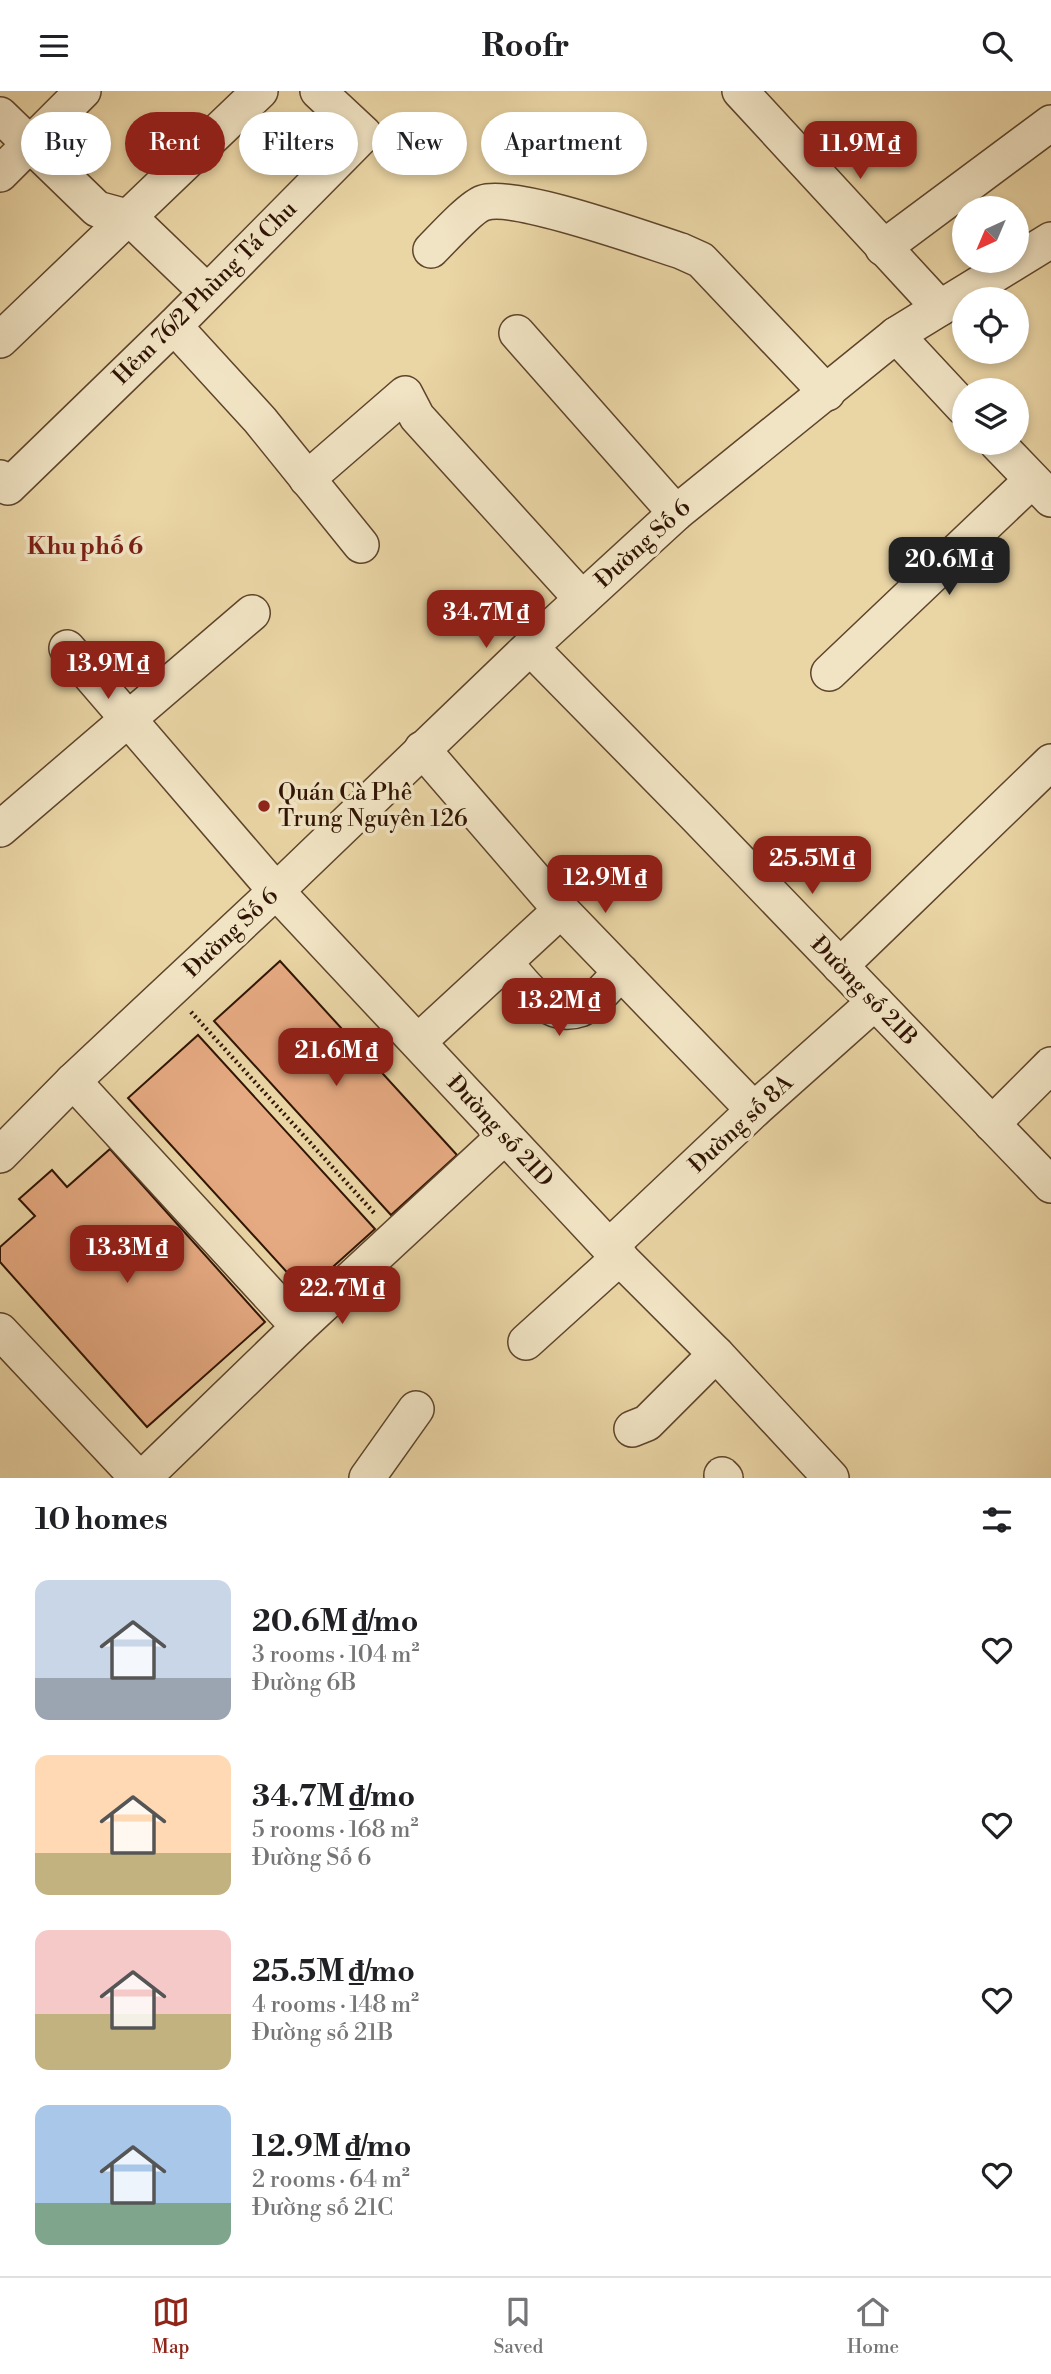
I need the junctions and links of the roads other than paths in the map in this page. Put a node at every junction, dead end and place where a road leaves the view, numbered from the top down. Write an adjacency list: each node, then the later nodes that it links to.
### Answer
1 (83, 91): 5 (street)
2 (260, 91): 12 (street)
3 (318, 91): 16 (street, Hẻm 76/2 Phùng Tá Chu)
4 (740, 91): 14 (street)
5 (62, 112)
6 (0, 115): 8 (street)
7 (1051, 123): 14 (street)
8 (21, 137)
9 (21, 153): 10 (street)
10 (0, 174)
11 (61, 175): 12 (street)
12 (130, 218): 16 (street); 21 (street)
13 (1051, 240): 17 (street, Đường Số 6)
14 (883, 248): 17 (street)
15 (431, 250): 22 (street)
16 (207, 292): 18 (street, Hẻm 76/2 Phùng Tá Chu)
17 (940, 308): 20 (street, Đường Số 6)
18 (174, 326): 25 (street); 26 (street, Hẻm 76/2 Phùng Tá Chu)
19 (517, 333): 28 (street)
20 (896, 335): 22 (street, Đường Số 6); 23 (street)
21 (0, 340)
22 (827, 393): 28 (street, Đường Số 6)
23 (952, 395)
24 (1008, 455): 27 (street)
25 (307, 479): 29 (street); 30 (street)
26 (3, 487)
27 (1041, 489): 34 (street)
28 (676, 513): 30 (street, Đường Số 6)
29 (361, 545)
30 (582, 599): 32 (street, Đường Số 6)
31 (252, 613): 35 (street)
32 (530, 647): 36 (street, Đường Số 6); 42 (street, Đường số 21B)
33 (67, 648): 35 (street, Đường số 21D)
34 (829, 673)
35 (128, 720): 38 (street); 39 (street, Đường số 21D)
36 (422, 750): 39 (street, Đường Số 6); 40 (street)
37 (1051, 762): 42 (street)
38 (0, 829)
39 (276, 891): 45 (street, Đường số 21D); 47 (street, Đường Số 6)
40 (561, 910): 41 (street); 43 (street)
41 (505, 963): 43 (street); 45 (street)
42 (840, 966): 44 (street, Đường số 21B)
43 (621, 972): 48 (street)
44 (875, 1002): 48 (street, Đường số 8A); 49 (street, Đường số 21B)
45 (418, 1042): 50 (street, Đường số 21D)
46 (1051, 1065): 49 (street)
47 (72, 1081): 51 (street, Đường Số 6); 54 (street)
48 (754, 1110): 53 (street, Đường số 8A)
49 (992, 1123): 52 (street, Đường số 21B)
50 (505, 1136): 53 (street, Đường số 21D); 54 (street)
51 (1, 1153)
52 (1051, 1185)
53 (614, 1252): 56 (street, Đường số 8A); 57 (street, Đường số 21D)
54 (299, 1327): 61 (street)
55 (0, 1331): 60 (street)
56 (526, 1342)
57 (716, 1354): 59 (street); 63 (street, Đường số 21D)
58 (416, 1409): 62 (street)
59 (632, 1429)
60 (138, 1478)
61 (143, 1478)
62 (367, 1478)
63 (831, 1478)

